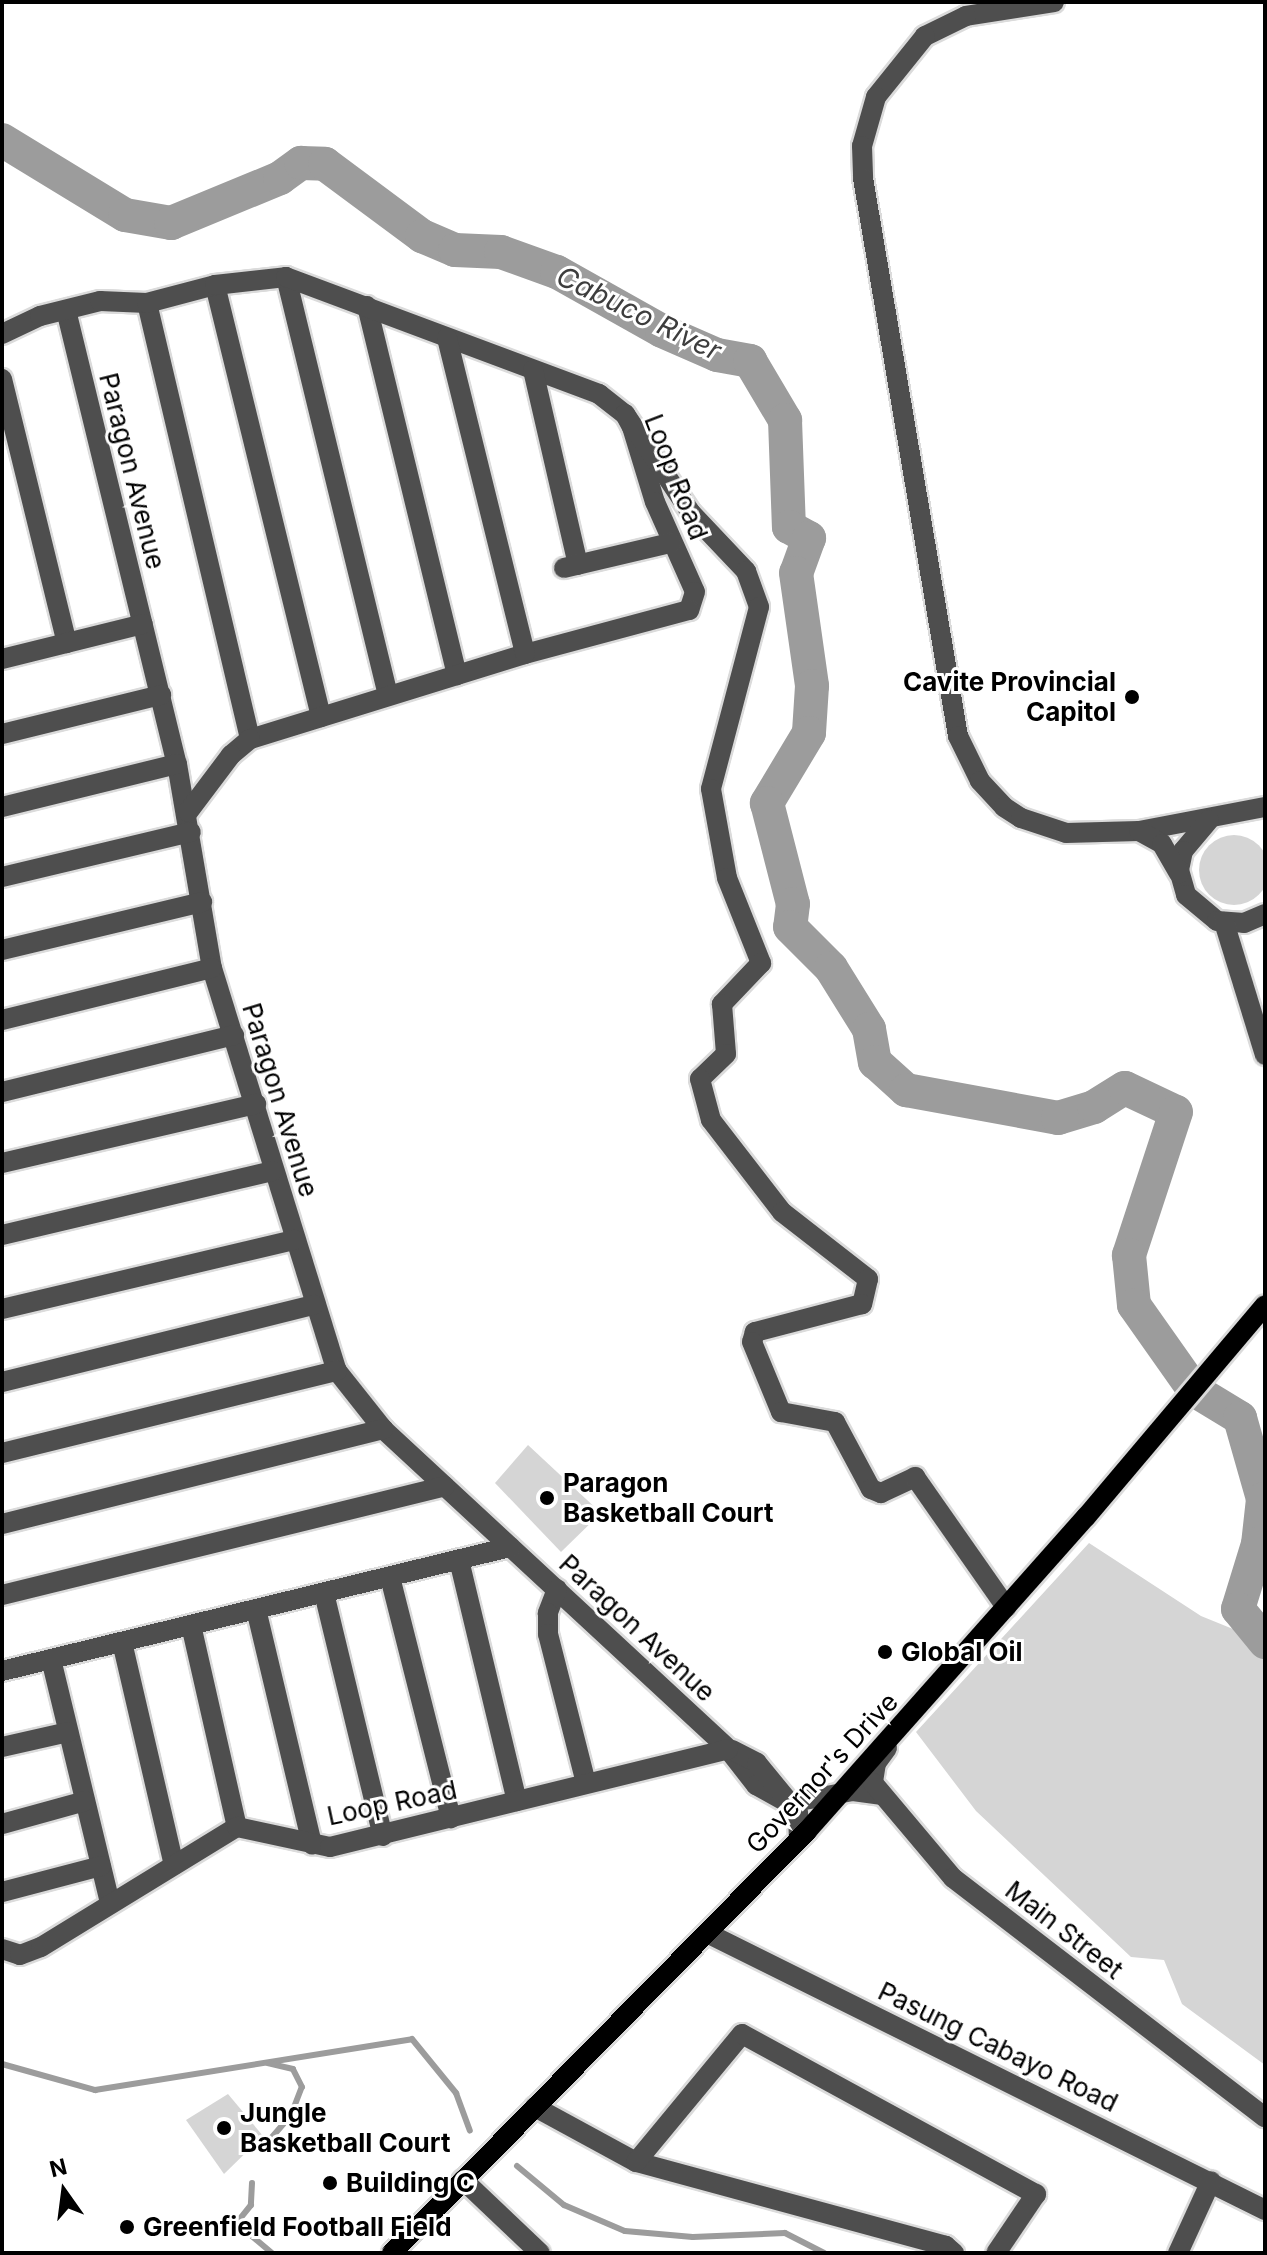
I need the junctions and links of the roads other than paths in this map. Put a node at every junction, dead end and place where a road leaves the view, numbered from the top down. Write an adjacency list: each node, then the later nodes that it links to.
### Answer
1 (1054, 2): 29 (street)
2 (286, 277): 3 (street, Loop Road); 5 (street, Loop Road); 19 (street)
3 (215, 285): 4 (street, Loop Road); 20 (street)
4 (147, 303): 6 (street, Loop Road); 22 (street)
5 (367, 306): 8 (street, Loop Road); 17 (street)
6 (66, 310): 7 (street, Loop Road); 13 (street, Paragon Avenue)
7 (2, 334)
8 (447, 338): 9 (street, Loop Road); 15 (street)
9 (533, 370): 11 (street, Loop Road); 12 (street)
10 (2, 379): 14 (street)
11 (625, 414): 12 (street, Loop Road); 61 (street)
12 (671, 543): 15 (street, Loop Road)
13 (143, 624): 14 (street); 18 (street, Paragon Avenue)
14 (67, 643): 16 (street)
15 (525, 654): 17 (street, Loop Road)
16 (2, 659)
17 (457, 675): 19 (street, Loop Road)
18 (161, 695): 21 (street); 23 (street, Paragon Avenue)
19 (388, 696): 20 (street, Loop Road)
20 (321, 717): 22 (street, Loop Road)
21 (2, 734)
22 (250, 739): 27 (street, Loop Road)
23 (177, 764): 24 (street); 27 (street, Paragon Avenue)
24 (2, 807)
25 (1265, 807): 26 (street)
26 (1222, 816): 28 (street); 29 (street); 30 (street)
27 (189, 822): 31 (street); 32 (street, Paragon Avenue)
28 (1265, 823)
29 (1139, 831): 30 (street)
30 (1180, 876): 34 (street)
31 (2, 877)
32 (202, 902): 35 (street); 36 (street, Paragon Avenue)
33 (1265, 916): 34 (street)
34 (1224, 922): 39 (street)
35 (2, 950)
36 (212, 968): 37 (street); 38 (street, Paragon Avenue)
37 (2, 1020)
38 (234, 1035): 40 (street); 41 (street, Paragon Avenue)
39 (1265, 1055)
40 (2, 1092)
41 (256, 1104): 42 (street); 43 (street, Paragon Avenue)
42 (2, 1163)
43 (273, 1171): 44 (street); 45 (street, Paragon Avenue)
44 (2, 1235)
45 (295, 1240): 46 (street, Paragon Avenue); 48 (street)
46 (314, 1305): 49 (street, Paragon Avenue); 50 (street)
47 (1265, 1305): 61 (main road, Governor's Drive)
48 (2, 1309)
49 (337, 1371): 51 (street, Paragon Avenue); 52 (street)
50 (2, 1382)
51 (383, 1429): 53 (street, Paragon Avenue); 54 (street)
52 (2, 1453)
53 (445, 1486): 55 (street, Paragon Avenue); 60 (street)
54 (2, 1524)
55 (510, 1547): 56 (street); 58 (street, Paragon Avenue)
56 (459, 1560): 57 (street); 75 (street)
57 (390, 1577): 59 (street); 77 (street)
58 (557, 1589): 70 (street, Paragon Avenue); 71 (street)
59 (324, 1593): 62 (street); 80 (street)
60 (2, 1595)
61 (1006, 1607): 67 (main road, Governor's Drive)
62 (256, 1609): 63 (street); 82 (street)
63 (191, 1625): 64 (street); 79 (street)
64 (122, 1642): 65 (street); 83 (street)
65 (51, 1659): 66 (street); 68 (street)
66 (2, 1671)
67 (906, 1722): 72 (street); 73 (main road, Governor's Drive)
68 (68, 1732): 69 (street); 74 (street)
69 (2, 1747)
70 (728, 1749): 71 (street, Loop Road); 76 (street, Paragon Avenue)
71 (586, 1783): 75 (street, Loop Road)
72 (881, 1795): 73 (street); 90 (street, Main Street)
73 (839, 1796): 76 (street); 81 (main road, Governor's Drive)
74 (85, 1801): 78 (street); 84 (street)
75 (517, 1801): 77 (street, Loop Road)
76 (789, 1803): 81 (street)
77 (451, 1818): 80 (street, Loop Road)
78 (2, 1824)
79 (237, 1827): 82 (street, Loop Road); 83 (street)
80 (383, 1836): 82 (street, Loop Road)
81 (799, 1839): 87 (main road, Governor's Drive)
82 (312, 1844)
83 (174, 1865): 86 (street)
84 (101, 1866): 85 (street); 86 (street)
85 (2, 1892)
86 (110, 1902): 88 (street)
87 (707, 1933): 89 (main road, Governor's Drive); 93 (street, Pasung Cabayo Road)
88 (2, 1949)
89 (535, 2107): 91 (street); 92 (main road, Governor's Drive)
90 (1265, 2117)
91 (636, 2162): 97 (street); 98 (street)
92 (463, 2180): 95 (street); 96 (main road, Governor's Drive)
93 (1211, 2181): 94 (street, Pasung Cabayo Road); 99 (street)
94 (1265, 2210)
95 (538, 2252)
96 (392, 2253)
97 (954, 2253)
98 (996, 2253)
99 (1178, 2253)

